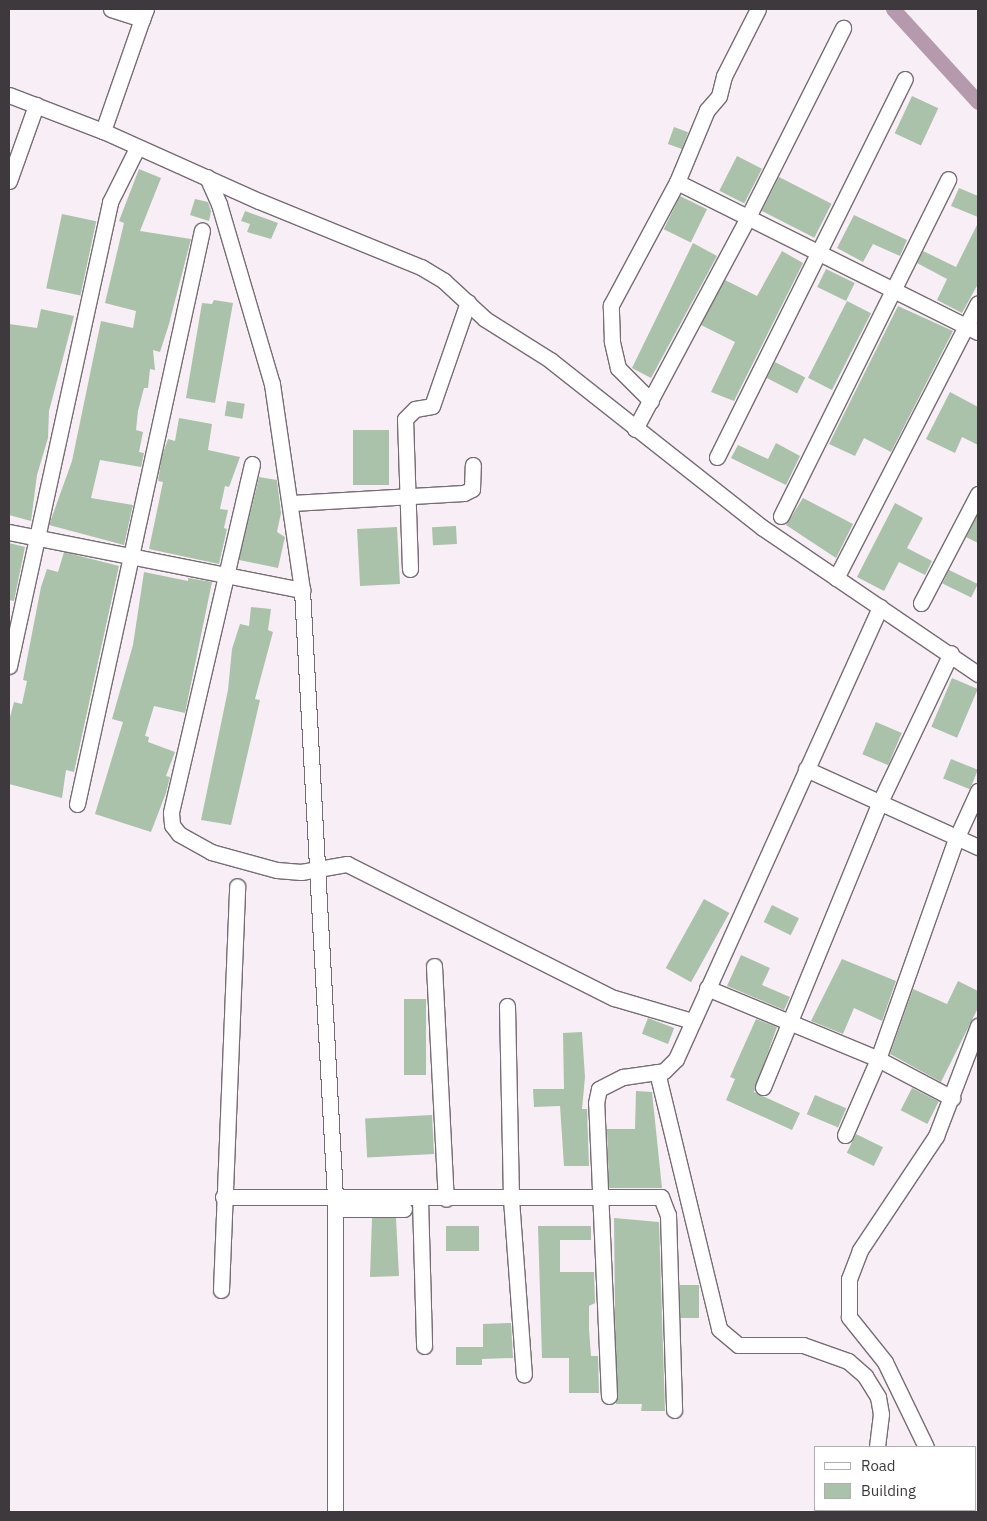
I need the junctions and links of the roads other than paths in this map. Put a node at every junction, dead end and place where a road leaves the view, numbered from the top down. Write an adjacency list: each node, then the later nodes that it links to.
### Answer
1 (111, 9): 3 (street)
2 (758, 9): 13 (street)
3 (144, 14): 8 (street)
4 (843, 28): 14 (street)
5 (905, 79): 16 (street)
6 (9, 95): 7 (street)
7 (36, 105): 8 (street); 12 (street)
8 (103, 131): 9 (street)
9 (137, 148): 10 (street); 31 (street)
10 (207, 176): 18 (street); 28 (street)
11 (948, 179): 17 (street)
12 (9, 181)
13 (677, 182): 14 (street); 21 (street)
14 (747, 219): 16 (street); 21 (street)
15 (202, 230): 32 (street)
16 (817, 253): 17 (street); 23 (street)
17 (891, 288): 20 (street); 29 (street)
18 (468, 302): 22 (street); 27 (street)
19 (978, 303): 20 (street)
20 (972, 329): 35 (street)
21 (651, 401): 22 (street)
22 (635, 429): 35 (street)
23 (717, 457)
24 (252, 464): 34 (street)
25 (473, 466): 27 (street)
26 (978, 494): 37 (street)
27 (406, 495): 28 (street); 33 (street)
28 (292, 503): 36 (street)
29 (780, 516)
30 (9, 532): 31 (street)
31 (35, 539): 32 (street); 40 (street)
32 (131, 557): 34 (street); 44 (street)
33 (410, 569)
34 (226, 577): 36 (street); 48 (street)
35 (836, 578): 38 (street)
36 (302, 590): 48 (street)
37 (921, 604)
38 (880, 607): 39 (street); 42 (street)
39 (951, 653): 41 (street); 45 (street)
40 (9, 666)
41 (978, 672)
42 (806, 769): 45 (street); 51 (street)
43 (978, 791): 46 (street)
44 (77, 804)
45 (879, 804): 46 (street); 54 (street)
46 (956, 839): 47 (street); 56 (street)
47 (978, 847)
48 (316, 870): 53 (street); 65 (street)
49 (237, 886): 61 (street)
50 (434, 966): 62 (street)
51 (707, 988): 53 (street); 54 (street)
52 (507, 1006): 64 (street)
53 (692, 1021): 57 (street)
54 (789, 1022): 56 (street); 58 (street)
55 (978, 1026): 59 (street)
56 (878, 1060): 59 (street); 60 (street)
57 (657, 1072): 63 (street); 72 (street)
58 (763, 1087)
59 (952, 1098): 73 (street)
60 (845, 1134)
61 (223, 1197): 65 (street); 67 (street)
62 (446, 1199): 64 (street); 66 (street)
63 (600, 1200): 64 (street); 70 (street); 71 (street)
64 (511, 1203): 66 (street); 69 (street)
65 (335, 1204): 66 (street); 74 (street)
66 (420, 1204): 68 (street)
67 (221, 1290)
68 (424, 1346)
69 (524, 1375)
70 (608, 1396)
71 (674, 1410)
72 (877, 1446)
73 (926, 1446)
74 (335, 1512)

